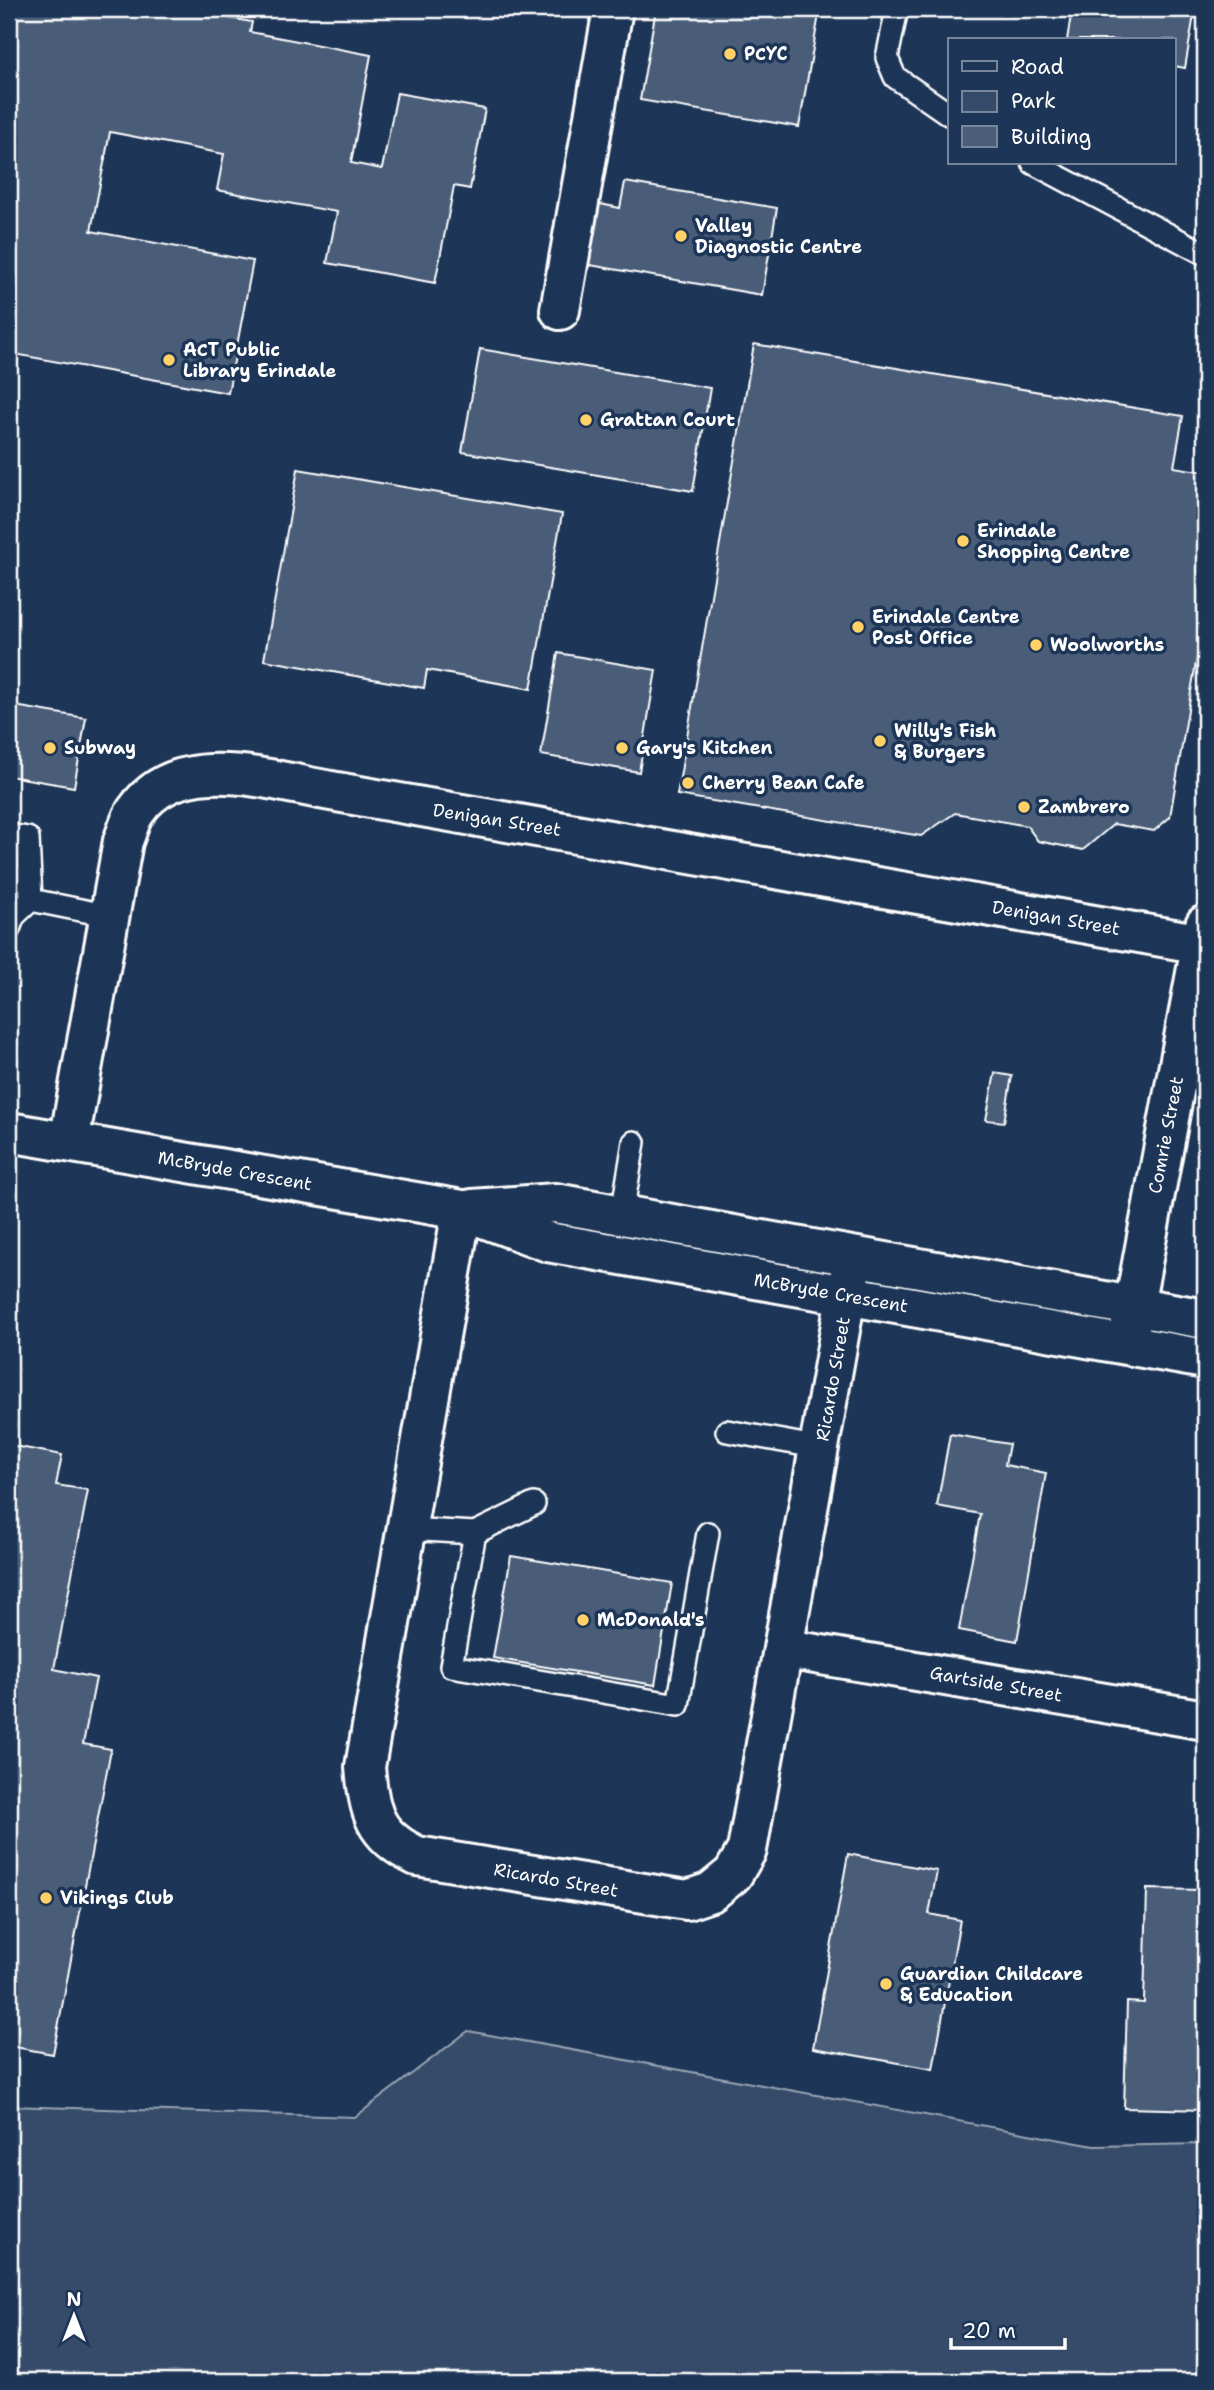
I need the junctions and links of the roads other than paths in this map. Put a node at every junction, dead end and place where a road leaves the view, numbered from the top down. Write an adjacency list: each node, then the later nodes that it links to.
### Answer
1 (613, 9): 6 (street)
2 (897, 9): 3 (lane)
3 (948, 114)
4 (1035, 164): 5 (lane)
5 (1205, 254)
6 (560, 310)
7 (9, 835): 9 (lane)
8 (9, 876): 9 (lane)
9 (31, 890): 10 (lane); 11 (lane)
10 (110, 916): 12 (street, Denigan Street); 14 (street, Denigan Street)
11 (10, 920)
12 (1203, 934): 20 (street, Comrie Street)
13 (9, 1132): 14 (street, McBryde Crescent)
14 (69, 1142): 16 (street, McBryde Crescent)
15 (634, 1142): 17 (lane)
16 (462, 1210): 17 (street, McBryde Crescent); 19 (street, McBryde Crescent); 27 (street, Ricardo Street)
17 (622, 1214): 18 (street, McBryde Crescent)
18 (853, 1256): 19 (street, Ricardo Street); 20 (street, McBryde Crescent)
19 (847, 1296): 22 (street, McBryde Crescent); 25 (street, Ricardo Street)
20 (1134, 1306): 21 (street, McBryde Crescent); 22 (street, Comrie Street)
21 (1205, 1319)
22 (1127, 1345): 23 (street, McBryde Crescent)
23 (1205, 1359)
24 (727, 1431): 25 (lane)
25 (821, 1448): 30 (street, Ricardo Street)
26 (534, 1504): 28 (lane)
27 (406, 1529): 28 (lane); 30 (street, Ricardo Street)
28 (475, 1533): 29 (lane)
29 (708, 1533)
30 (786, 1649): 31 (street, Gartside Street)
31 (1205, 1720)

